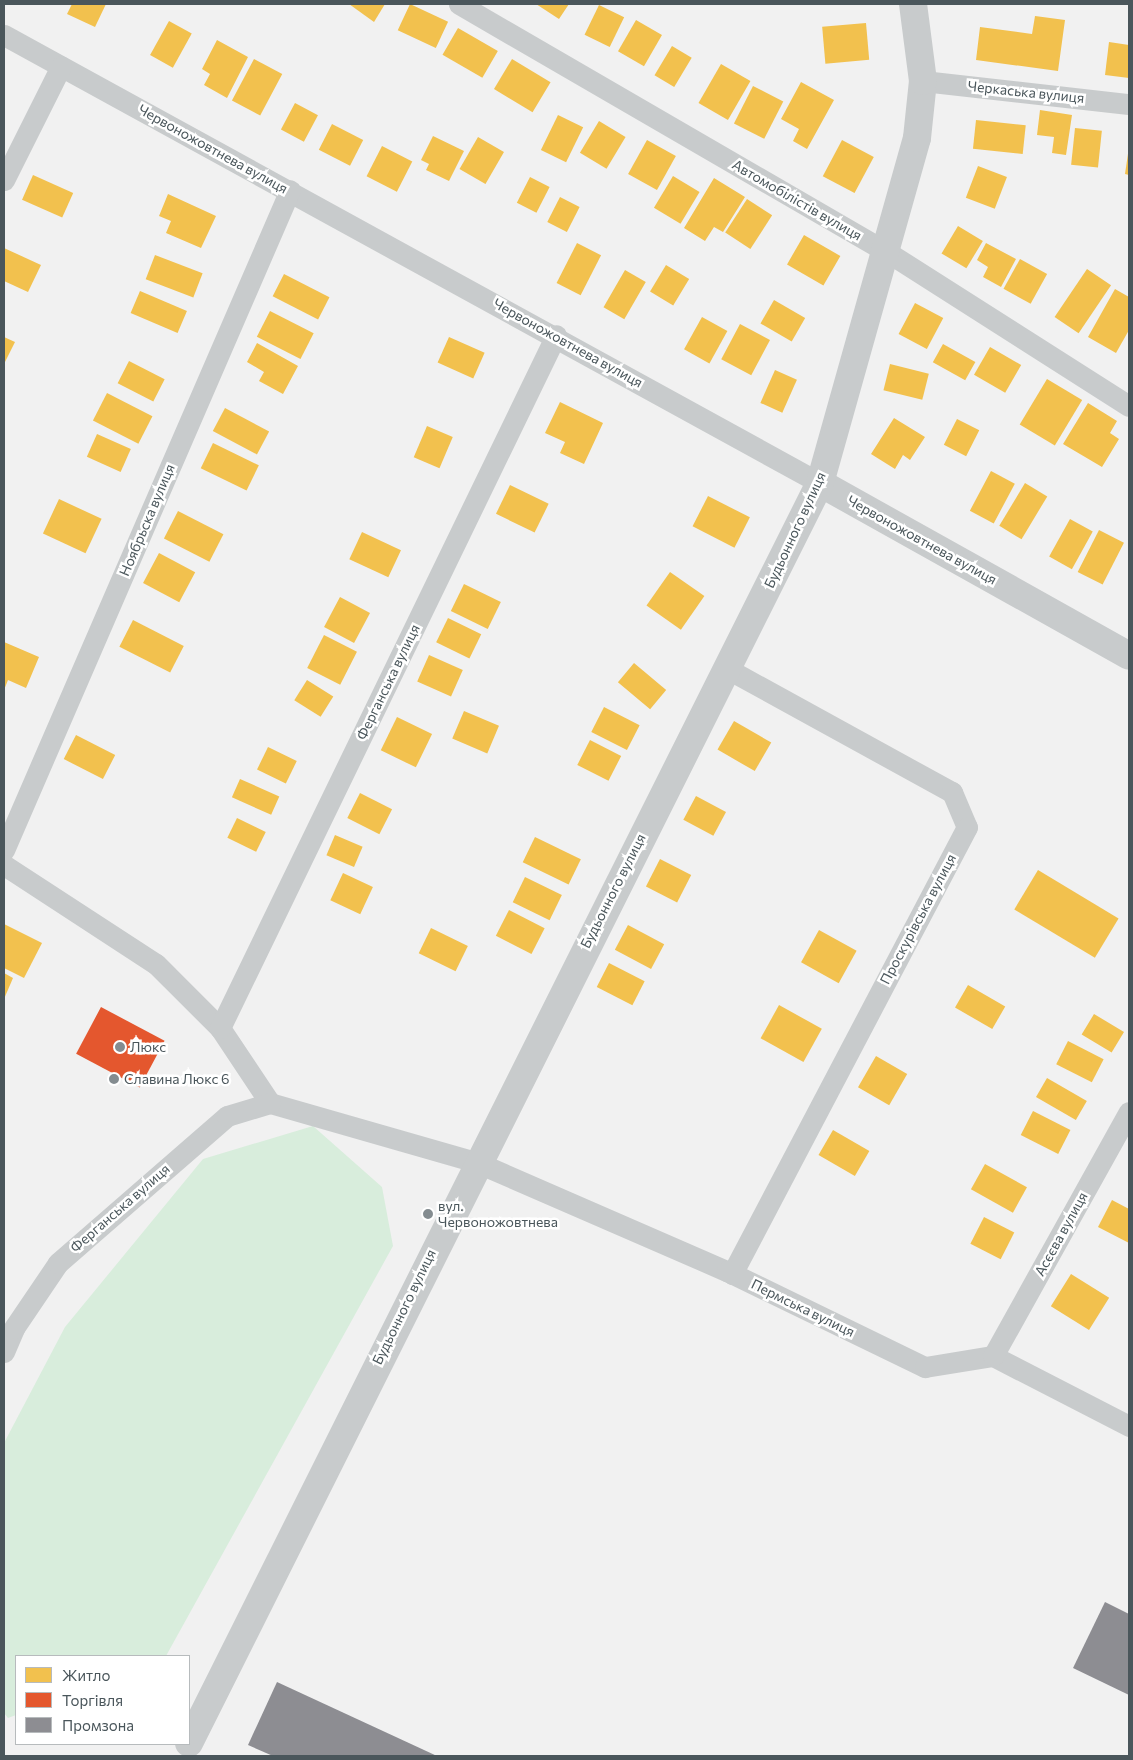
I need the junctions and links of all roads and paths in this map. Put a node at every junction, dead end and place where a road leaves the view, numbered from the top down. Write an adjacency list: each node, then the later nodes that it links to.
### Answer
1 (459, 4): 9 (street, Автомобілістів вулиця)
2 (913, 4): 5 (main road, Будьонного вулиця)
3 (4, 35): 4 (street, Червоножовтнева вулиця)
4 (61, 66): 7 (street); 8 (street, Червоножовтнева вулиця)
5 (923, 81): 6 (street, Черкаська вулиця); 9 (main road, Будьонного вулиця)
6 (1129, 104)
7 (4, 180)
8 (290, 190): 10 (street, Червоножовтнева вулиця); 15 (street, Ноябрьска вулиця)
9 (884, 250): 11 (street, Автомобілістів вулиця); 12 (main road, Будьонного вулиця)
10 (556, 336): 12 (street, Червоножовтнева вулиця); 17 (street, Ферганська вулиця)
11 (1129, 406)
12 (820, 483): 13 (main road, Червоножовтнева вулиця); 14 (main road, Будьонного вулиця)
13 (1129, 656)
14 (726, 668): 20 (main road, Будьонного вулиця); 21 (street, Проскурівська вулиця)
15 (4, 850)
16 (4, 865): 17 (street)
17 (220, 1028): 18 (street)
18 (270, 1103): 20 (street); 22 (street, Ферганська вулиця)
19 (1129, 1112): 23 (street, Асєєва вулиця)
20 (476, 1162): 21 (street, Пермська вулиця); 25 (main road, Будьонного вулиця)
21 (732, 1274): 23 (street, Пермська вулиця)
22 (4, 1352)
23 (993, 1356): 24 (street)
24 (1129, 1426)
25 (190, 1739)

